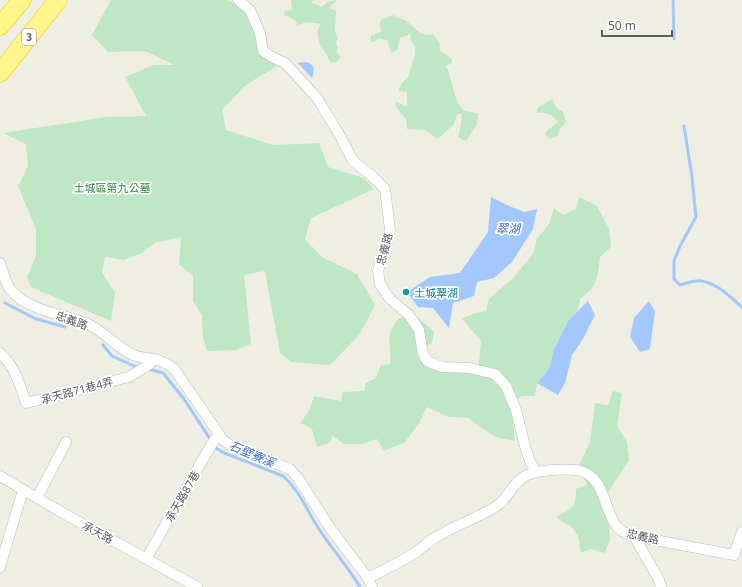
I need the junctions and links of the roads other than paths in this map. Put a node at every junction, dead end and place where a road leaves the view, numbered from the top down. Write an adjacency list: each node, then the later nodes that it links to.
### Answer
1 (22, 0): 4 (highway)
2 (58, 0): 5 (highway, 3)
3 (238, 0): 11 (street, 忠義路)
4 (0, 26)
5 (0, 73)
6 (1, 267): 8 (street, 忠義路)
7 (0, 353): 8 (street, 承天路71巷4弄)
8 (152, 362): 9 (street, 忠義路)
9 (215, 441): 17 (street, 承天路87巷); 19 (street, 忠義路)
10 (66, 442): 14 (street)
11 (536, 472): 16 (street, 忠義路); 19 (street, 忠義路)
12 (0, 476): 13 (street, 承天路)
13 (23, 490): 14 (street, 承天路); 18 (street)
14 (37, 498): 17 (street, 承天路)
15 (742, 532): 16 (street, 忠義路)
16 (634, 536): 21 (street)
17 (146, 559): 20 (street, 承天路)
18 (0, 567)
19 (370, 583)
20 (197, 587)
21 (661, 587)

